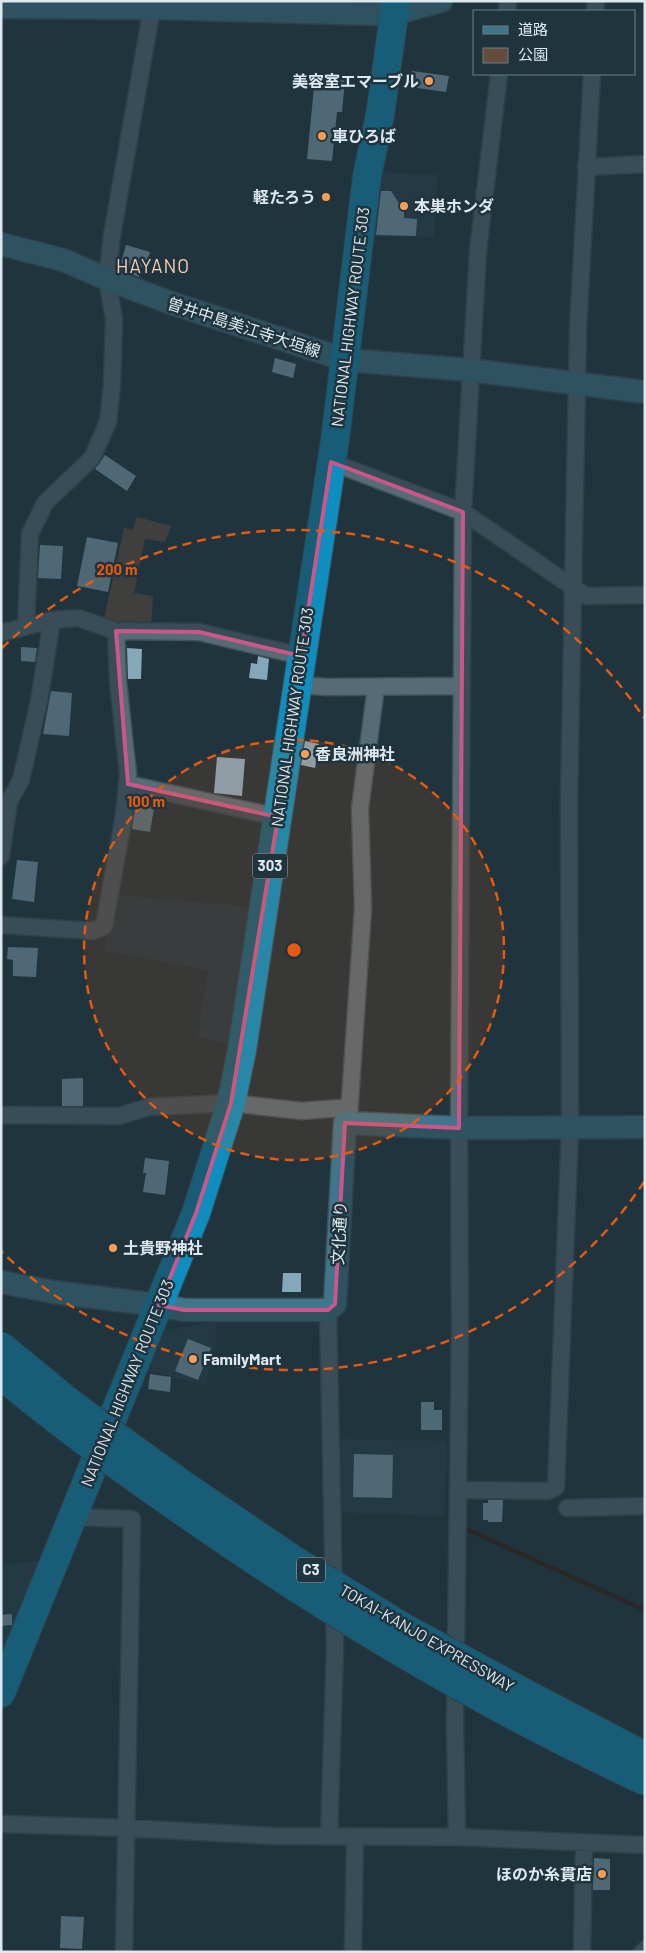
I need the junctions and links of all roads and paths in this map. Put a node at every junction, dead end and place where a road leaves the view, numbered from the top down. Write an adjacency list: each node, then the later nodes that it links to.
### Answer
1 (441, 1): 4 (street)
2 (152, 5): 3 (street); 4 (street); 10 (street)
3 (1, 7)
4 (395, 8): 11 (highway, NATIONAL HIGHWAY ROUTE 303 / 303)
5 (499, 75): 12 (street)
6 (592, 75): 8 (street)
7 (645, 164): 8 (street)
8 (586, 166): 13 (street)
9 (1, 244): 10 (street, 曽井中島美江寺大垣線)
10 (107, 279): 11 (street, 曽井中島美江寺大垣線); 20 (street)
11 (346, 360): 12 (street, 曽井中島美江寺大垣線); 15 (highway, NATIONAL HIGHWAY ROUTE 303 / 303)
12 (470, 370): 13 (street, 曽井中島美江寺大垣線); 16 (street)
13 (577, 384): 14 (street, 曽井中島美江寺大垣線); 17 (street)
14 (645, 392)
15 (331, 462): 16 (street); 23 (highway, NATIONAL HIGHWAY ROUTE 303 / 303)
16 (463, 512): 17 (street); 25 (street)
17 (574, 588): 18 (street); 33 (street)
18 (645, 595)
19 (52, 620): 20 (street); 21 (street); 29 (street)
20 (26, 626): 22 (street)
21 (116, 631): 23 (street); 27 (street)
22 (1, 633)
23 (301, 656): 24 (highway, NATIONAL HIGHWAY ROUTE 303 / 303)
24 (298, 685): 26 (street); 28 (highway, NATIONAL HIGHWAY ROUTE 303 / 303)
25 (461, 686): 26 (street); 34 (street)
26 (376, 687): 31 (street)
27 (128, 784): 28 (street); 30 (street)
28 (278, 817): 31 (highway, NATIONAL HIGHWAY ROUTE 303 / 303)
29 (1, 856)
30 (1, 925)
31 (231, 1103): 32 (street); 37 (highway, NATIONAL HIGHWAY ROUTE 303 / 303)
32 (1, 1115)
33 (570, 1127): 34 (street, 文化通り); 35 (street, 文化通り); 41 (street)
34 (459, 1128): 38 (street, 文化通り); 41 (street)
35 (645, 1128)
36 (2, 1283): 37 (street)
37 (159, 1304): 38 (street); 44 (highway, NATIONAL HIGHWAY ROUTE 303 / 303)
38 (328, 1310): 50 (street)
39 (1, 1346): 46 (highway, TOKAI-KANJO EXPRESSWAY / C3, bridge)
40 (1, 1375): 47 (highway, TOKAI-KANJO EXPRESSWAY / C3, bridge)
41 (458, 1490): 52 (street)
42 (645, 1506): 43 (street)
43 (567, 1508)
44 (72, 1517): 45 (highway, NATIONAL HIGHWAY ROUTE 303 / 303); 49 (street)
45 (1, 1693)
46 (645, 1756)
47 (645, 1781)
48 (1, 1824): 49 (street)
49 (126, 1828): 50 (street); 56 (street)
50 (329, 1836): 51 (street)
51 (355, 1837): 52 (street); 57 (street)
52 (457, 1837): 53 (street)
53 (584, 1843): 54 (street); 58 (street)
54 (645, 1845)
55 (645, 1944): 59 (lane)
56 (124, 1952)
57 (353, 1952)
58 (582, 1952)
59 (637, 1952)

